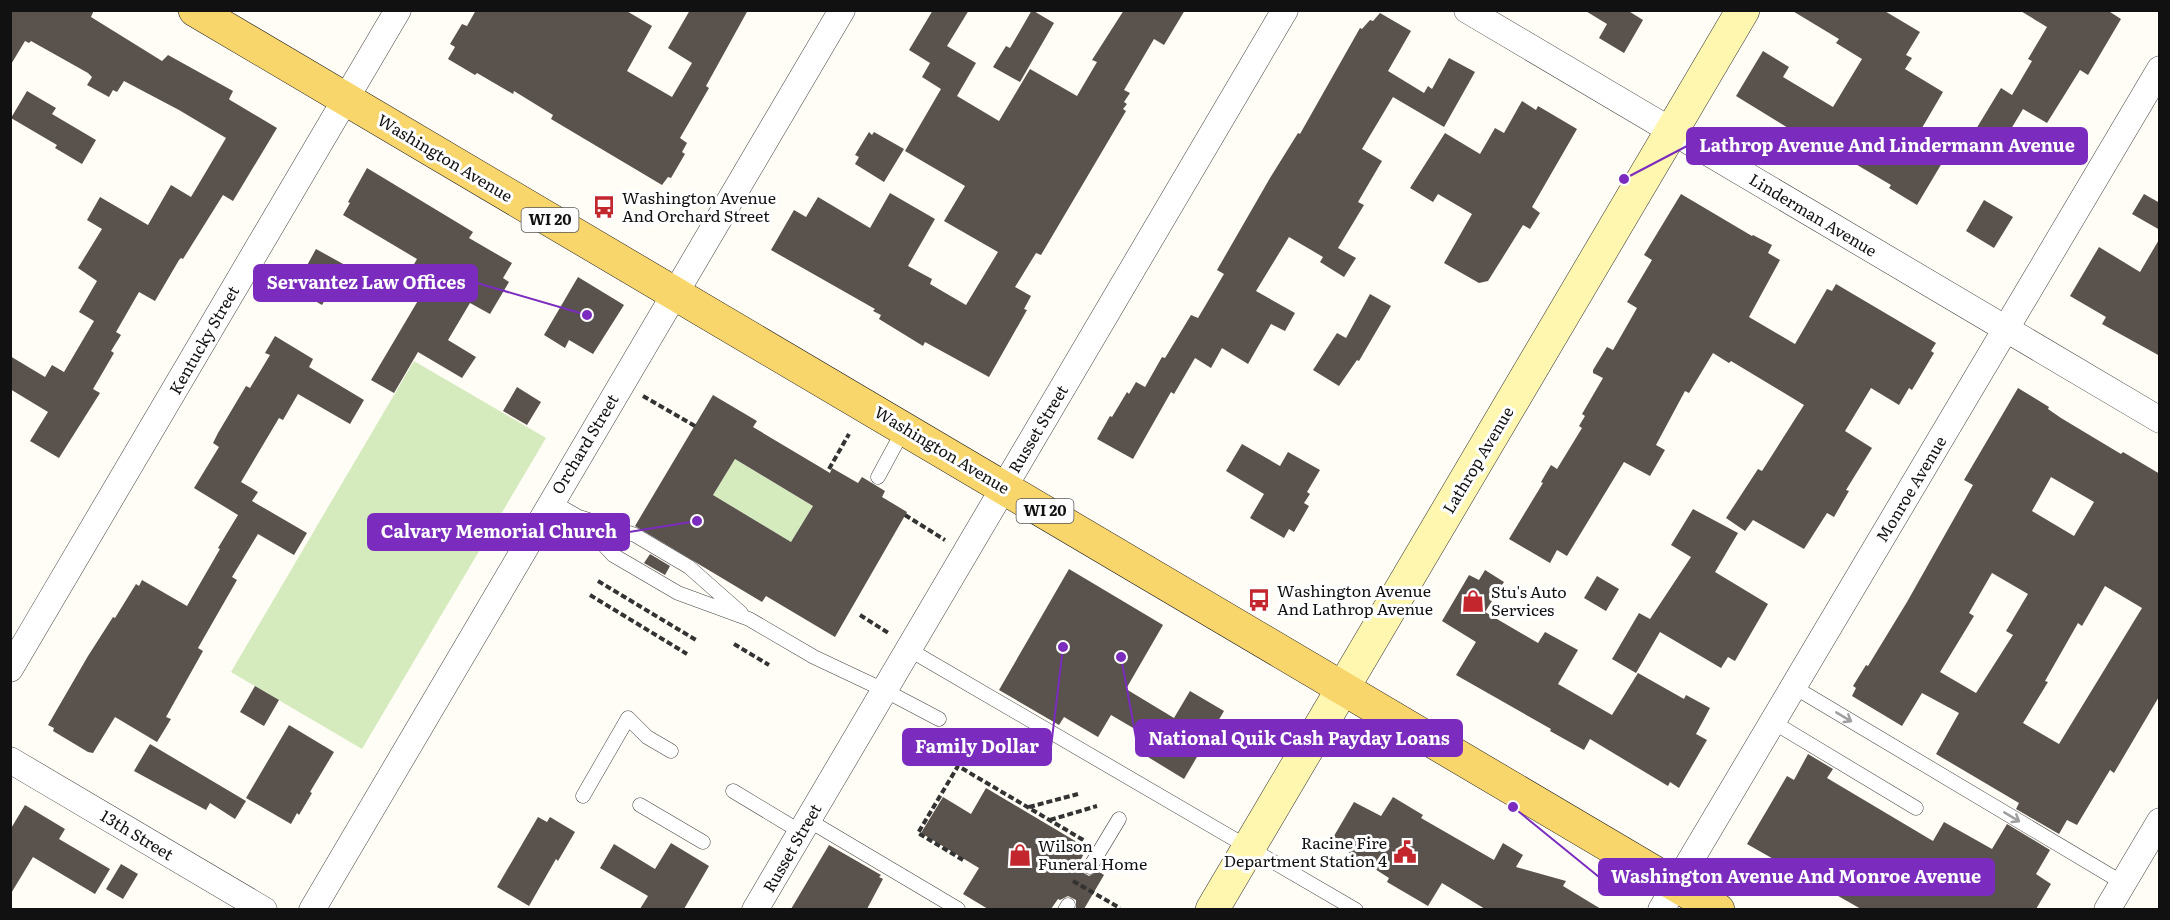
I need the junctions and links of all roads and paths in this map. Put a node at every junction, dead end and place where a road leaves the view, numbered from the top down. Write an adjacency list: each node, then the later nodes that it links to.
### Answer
1 (195, 10): 8 (main road, Washington Avenue / WI 20)
2 (398, 10): 8 (street, Kentucky Street)
3 (842, 10): 10 (street, Orchard Street)
4 (1285, 10): 19 (street, Russet Street)
5 (1467, 10): 9 (street, Linderman Avenue)
6 (1743, 10): 9 (street, Lathrop Avenue)
7 (2160, 69): 11 (street, Monroe Avenue)
8 (346, 99): 10 (main road, Washington Avenue / WI 20); 33 (street, Kentucky Street)
9 (1672, 131): 11 (street, Linderman Avenue); 34 (street, Lathrop Avenue)
10 (675, 293): 12 (street, Orchard Street); 15 (main road, Washington Avenue / WI 20)
11 (2006, 329): 13 (street, Linderman Avenue); 35 (street, Monroe Avenue)
12 (622, 383): 14 (path); 20 (street, Orchard Street)
13 (2160, 420)
14 (695, 426)
15 (905, 429): 18 (lane); 19 (main road, Washington Avenue / WI 20)
16 (849, 434): 17 (path)
17 (828, 468)
18 (878, 477)
19 (1004, 487): 23 (street, Russet Street); 34 (main road, Washington Avenue / WI 20)
20 (552, 501): 22 (lane); 63 (street, Orchard Street)
21 (904, 515): 23 (path)
22 (577, 516): 27 (lane); 27 (lane)
23 (965, 552): 30 (street, Russet Street)
24 (598, 581): 28 (path)
25 (590, 595): 31 (path)
26 (861, 615): 30 (path)
27 (749, 619): 36 (lane)
28 (696, 640)
29 (734, 644): 32 (path)
30 (909, 648): 36 (street, Russet Street); 54 (lane)
31 (687, 654)
32 (769, 665)
33 (10, 669)
34 (1344, 687): 54 (street, Lathrop Avenue); 59 (main road, Washington Avenue / WI 20)
35 (1794, 687): 38 (street, Monroe Avenue); 58 (lane, one-way to 58)
36 (884, 690): 37 (lane); 51 (street, Russet Street)
37 (939, 719)
38 (1773, 722): 47 (lane); 59 (street, Monroe Avenue)
39 (671, 751): 43 (lane)
40 (10, 760): 62 (street, 13th Street)
41 (733, 791): 51 (lane)
42 (1078, 794): 46 (path)
43 (583, 796)
44 (640, 805): 52 (lane)
45 (1097, 806): 49 (path)
46 (1028, 807): 49 (path); 55 (path)
47 (1916, 808)
48 (1119, 819): 56 (lane)
49 (1049, 820): 53 (path)
50 (2160, 821): 58 (street)
51 (804, 826): 64 (street, Russet Street); 65 (lane)
52 (703, 842)
53 (1094, 846)
54 (1249, 847): 66 (street, Lathrop Avenue); 67 (lane)
55 (963, 860)
56 (1084, 870): 57 (path)
57 (1073, 881): 60 (path); 61 (path)
58 (2122, 883): 69 (street)
59 (1668, 897): 68 (main road, Washington Avenue / WI 20)
60 (1067, 902)
61 (1120, 908)
62 (264, 909)
63 (312, 909)
64 (755, 909)
65 (958, 909)
66 (1212, 909)
67 (1356, 909)
68 (1718, 909)
69 (2107, 909)

